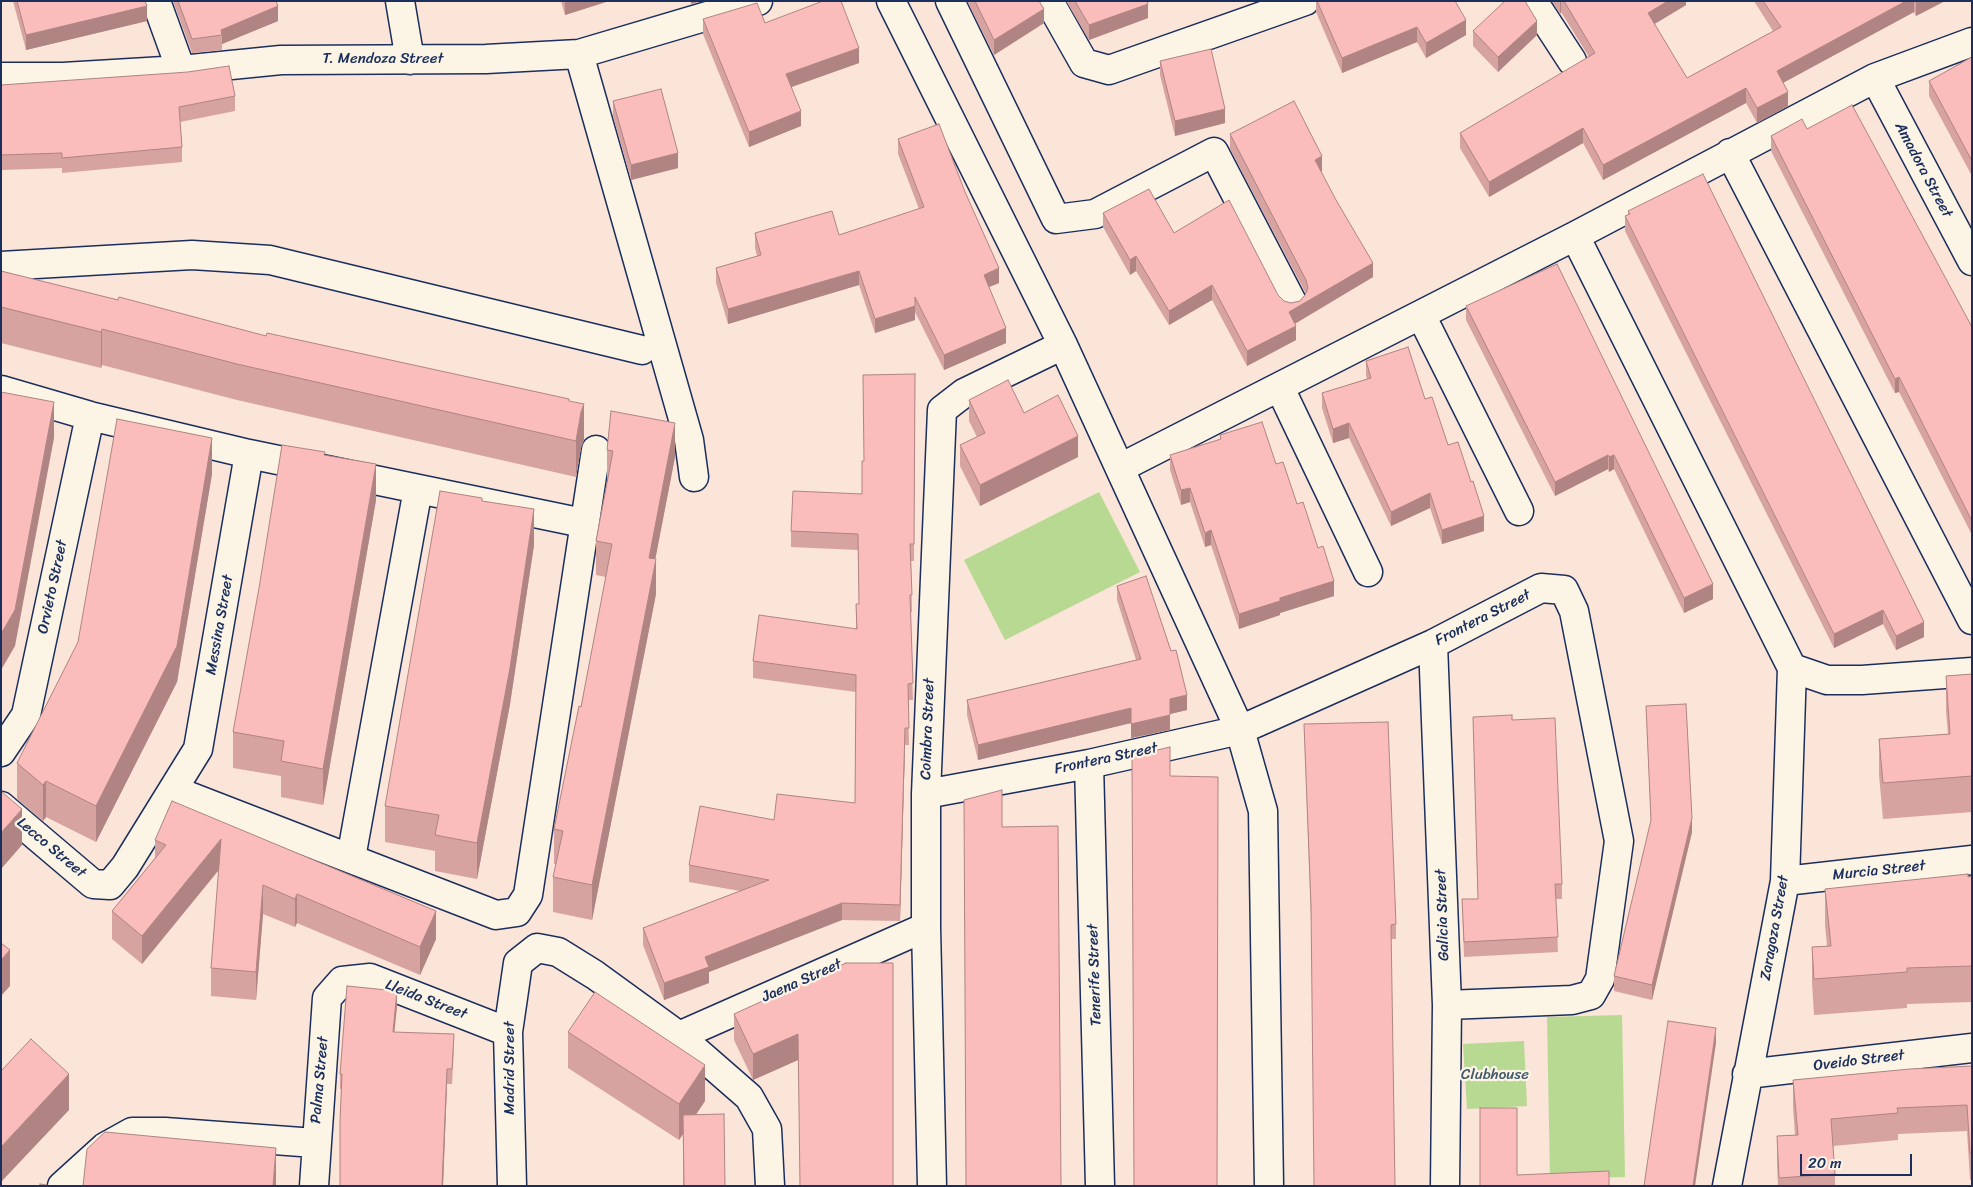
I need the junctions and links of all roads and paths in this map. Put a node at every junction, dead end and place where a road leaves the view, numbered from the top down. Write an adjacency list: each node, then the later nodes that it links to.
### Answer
1 (156, 1): 13 (street)
2 (400, 1): 11 (street)
3 (758, 1): 10 (street, T. Mendoza Street)
4 (891, 1): 22 (street)
5 (950, 1): 20 (street)
6 (1049, 1): 7 (street)
7 (1305, 1)
8 (1533, 1): 12 (street)
9 (1972, 42): 15 (street)
10 (579, 54): 11 (street, T. Mendoza Street); 30 (street)
11 (410, 60): 13 (street, T. Mendoza Street)
12 (1572, 62)
13 (181, 70): 14 (street, T. Mendoza Street)
14 (1, 77)
15 (1875, 78): 16 (street); 18 (street, Amadora Street)
16 (1730, 153): 17 (street); 35 (street)
17 (1575, 236): 21 (street); 37 (street)
18 (1972, 261)
19 (1, 266): 23 (street)
20 (1292, 302)
21 (1421, 315): 24 (street); 32 (street)
22 (1062, 345): 29 (street); 43 (street, Coimbra Street)
23 (642, 350)
24 (1280, 388): 29 (street); 34 (street)
25 (1, 390): 26 (street)
26 (90, 416): 28 (street); 40 (street, Orvieto Street)
27 (596, 450): 33 (street)
28 (249, 454): 31 (street); 42 (street, Messina Street)
29 (1120, 468): 39 (street)
30 (694, 477)
31 (418, 489): 33 (street); 45 (street)
32 (1519, 511)
33 (583, 523): 45 (street)
34 (1368, 572)
35 (1972, 620)
36 (1433, 644): 39 (street, Frontera Street); 50 (street, Galicia Street); 50 (street, Frontera Street)
37 (1792, 668): 38 (street); 47 (street, Zaragoza Street)
38 (1972, 672)
39 (1240, 730): 41 (street, Frontera Street); 62 (street)
40 (1, 752)
41 (1089, 764): 43 (street, Frontera Street); 61 (street, Tenerife Street)
42 (173, 790): 44 (street, Lecco Street); 45 (street)
43 (926, 794): 48 (street, Coimbra Street)
44 (1, 806)
45 (350, 858)
46 (1972, 860): 47 (street, Murcia Street)
47 (1785, 881): 54 (street, Zaragoza Street)
48 (926, 927): 52 (street, Jaena Street); 60 (street, Coimbra Street)
49 (342, 981): 51 (street, Lleida Street); 55 (street, Palma Street)
50 (1447, 1005): 63 (street, Galicia Street)
51 (508, 1032): 52 (street, Madrid Street); 58 (street, Madrid Street)
52 (679, 1036): 59 (street)
53 (1972, 1048): 54 (street, Oveido Street)
54 (1747, 1074): 64 (street, Zaragoza Street)
55 (315, 1143): 56 (street); 57 (street, Palma Street)
56 (62, 1186)
57 (314, 1186)
58 (512, 1186)
59 (770, 1186)
60 (932, 1186)
61 (1100, 1186)
62 (1269, 1186)
63 (1445, 1186)
64 (1727, 1186)

